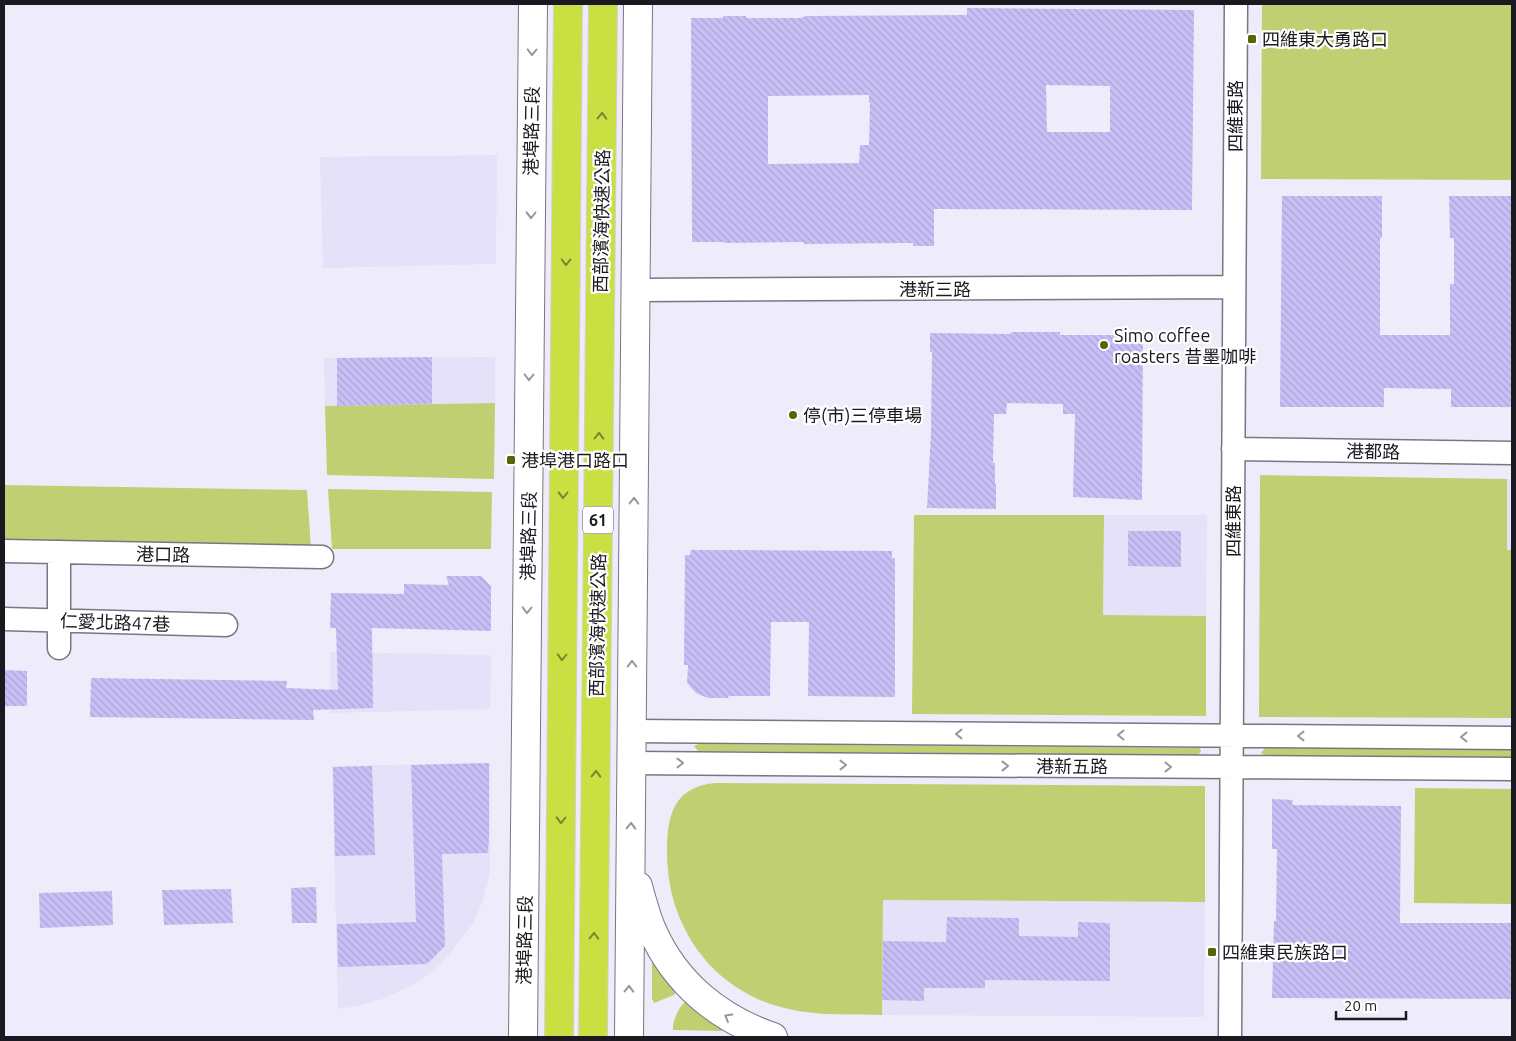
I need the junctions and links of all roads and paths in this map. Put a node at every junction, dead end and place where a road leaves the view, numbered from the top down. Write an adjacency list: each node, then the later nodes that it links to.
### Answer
1 (533, 4): 24 (street, 港埠路三段, one-way to 24)
2 (568, 4): 25 (highway, 西部濱海快速公路 / 61, one-way to 25)
3 (603, 4): 26 (highway, 西部濱海快速公路 / 61, one-way to 3)
4 (638, 4): 7 (street)
5 (1236, 4): 6 (street, 四維東路)
6 (1234, 287): 7 (street, 港新三路); 8 (street, 四維東路)
7 (636, 290): 17 (street, one-way to 7)
8 (1233, 449): 9 (street, 港都路); 18 (street, 四維東路)
9 (1512, 453)
10 (4, 550): 11 (street, 港口路)
11 (59, 552): 12 (street, 港口路); 14 (street)
12 (322, 557)
13 (4, 619): 14 (street, 仁愛北路47巷)
14 (58, 620): 15 (street, 仁愛北路47巷); 16 (street)
15 (226, 625)
16 (59, 648)
17 (632, 731): 18 (street, 港新五路, one-way to 17); 20 (street)
18 (1232, 736): 19 (street, 港新五路, one-way to 18); 21 (street, 四維東路)
19 (1512, 738)
20 (631, 763): 21 (street, 港新五路, one-way to 21); 23 (street, one-way to 20)
21 (1232, 767): 22 (street, 港新五路); 29 (street, 四維東路)
22 (1512, 769)
23 (630, 861): 27 (street, one-way to 23); 28 (street, one-way to 23)
24 (523, 1037)
25 (558, 1037)
26 (594, 1037)
27 (629, 1037)
28 (773, 1037)
29 (1230, 1037)

